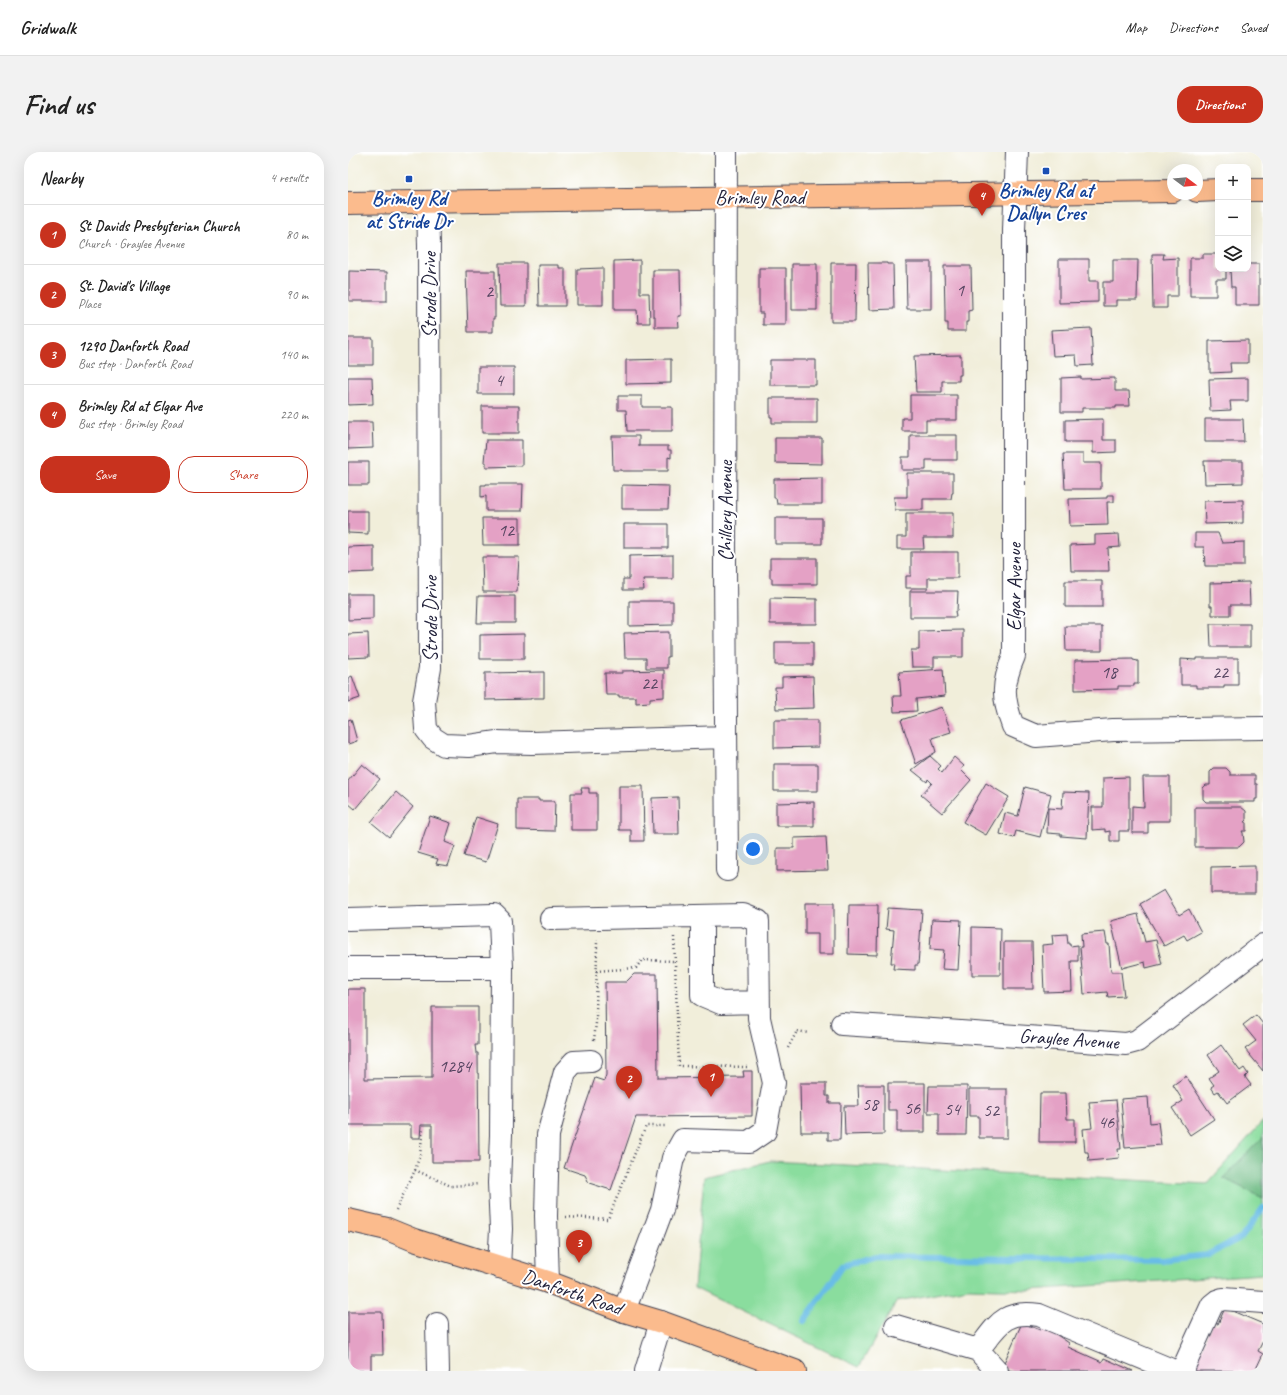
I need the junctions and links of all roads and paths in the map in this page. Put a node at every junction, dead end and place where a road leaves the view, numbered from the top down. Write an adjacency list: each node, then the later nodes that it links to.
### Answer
1 (726, 152): 9 (street, Chillery Avenue)
2 (1017, 152): 8 (street)
3 (1203, 190): 4 (main road)
4 (1215, 190)
5 (1251, 190): 6 (main road)
6 (1263, 190)
7 (1167, 191): 8 (main road, Brimley Road)
8 (1015, 193): 9 (main road, Brimley Road); 12 (street, Elgar Avenue)
9 (726, 197): 11 (main road, Brimley Road); 13 (street, Chillery Avenue)
10 (348, 202): 11 (main road, Brimley Road)
11 (428, 202): 13 (street, Strode Drive)
12 (1263, 728)
13 (726, 737): 14 (street, Chillery Avenue)
14 (727, 870)
15 (673, 916): 16 (street); 17 (street); 21 (path)
16 (702, 916): 25 (street); 25 (street)
17 (598, 918): 19 (street); 24 (path)
18 (348, 919): 23 (street)
19 (552, 919)
20 (1263, 945): 26 (street, Graylee Avenue)
21 (675, 961): 24 (path); 29 (path)
22 (348, 968): 23 (street)
23 (502, 968): 32 (street)
24 (596, 971): 28 (path)
25 (758, 1002): 29 (street)
26 (842, 1024)
27 (808, 1033): 29 (path)
28 (591, 1061): 36 (street)
29 (769, 1063): 38 (street)
30 (423, 1128): 31 (path)
31 (415, 1170): 32 (path); 34 (path)
32 (499, 1183): 35 (street)
33 (348, 1220): 34 (main road, Danforth Road)
34 (387, 1229): 35 (main road, Danforth Road)
35 (499, 1267): 36 (main road, Danforth Road)
36 (548, 1282): 38 (main road, Danforth Road)
37 (1263, 1302): 48 (street)
38 (624, 1311): 39 (main road, Danforth Road)
39 (661, 1322): 44 (street); 45 (main road, Danforth Road)
40 (437, 1324): 43 (street)
41 (896, 1326): 42 (street)
42 (978, 1350): 46 (street); 47 (street)
43 (438, 1371)
44 (646, 1371)
45 (795, 1371)
46 (997, 1371)
47 (1174, 1371)
48 (1182, 1371)

